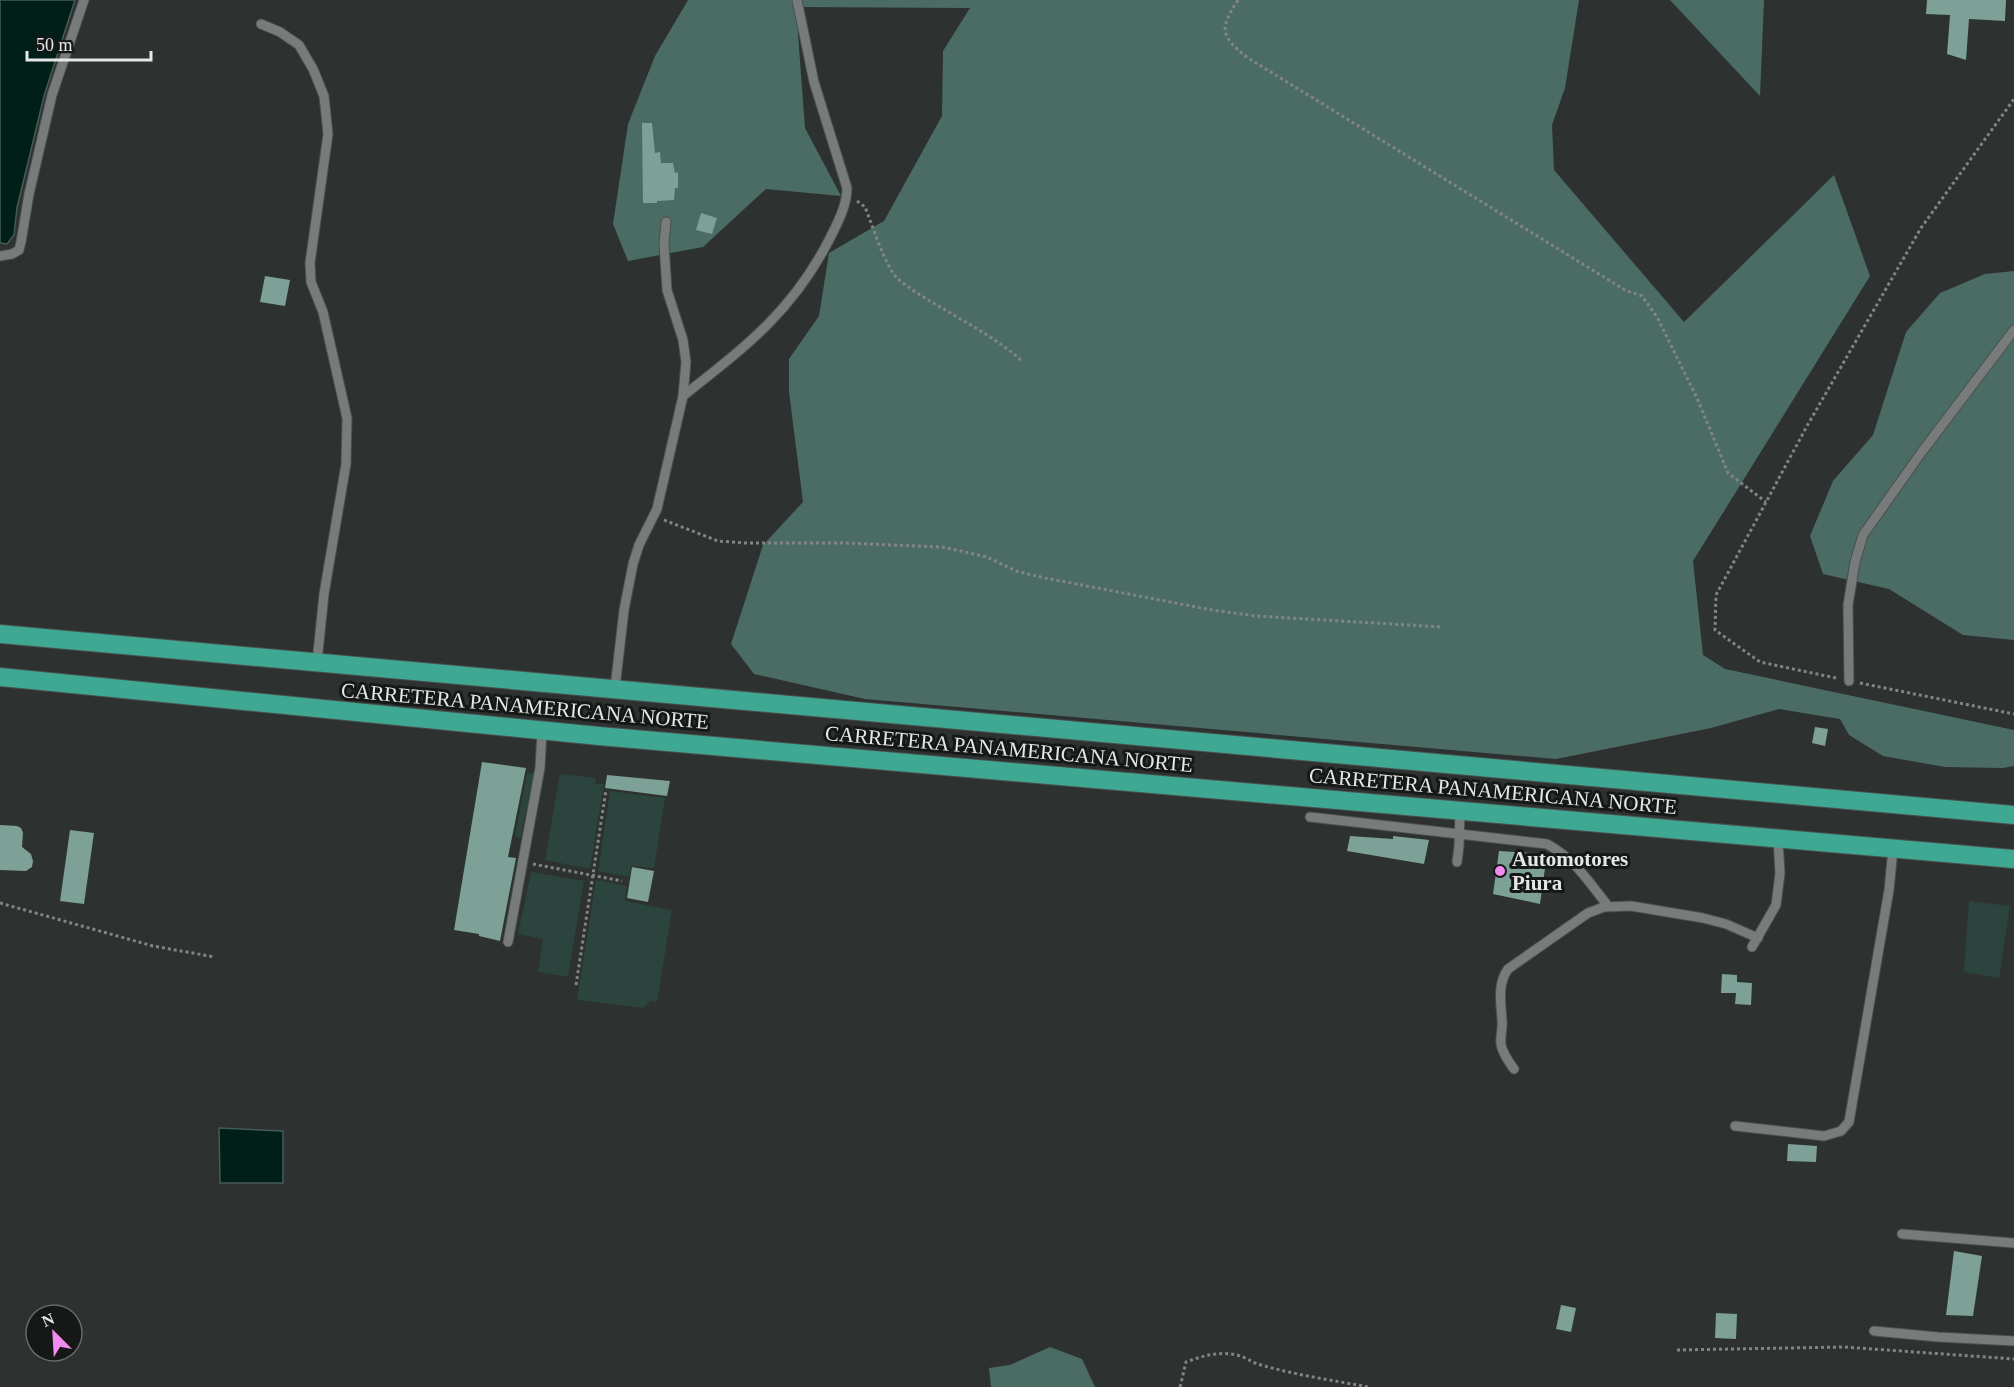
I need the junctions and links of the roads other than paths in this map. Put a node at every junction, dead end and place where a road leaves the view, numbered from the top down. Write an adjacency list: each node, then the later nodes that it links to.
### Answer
1 (84, 0): 5 (lane)
2 (797, 0): 7 (lane)
3 (261, 24): 9 (lane)
4 (666, 222): 7 (lane)
5 (0, 256)
6 (2014, 330): 11 (lane)
7 (683, 396): 12 (lane)
8 (0, 634): 9 (highway, CARRETERA PANAMERICANA NORTE)
9 (317, 662): 12 (highway, CARRETERA PANAMERICANA NORTE)
10 (0, 677): 13 (highway, CARRETERA PANAMERICANA NORTE)
11 (1849, 681)
12 (615, 688): 15 (highway, CARRETERA PANAMERICANA NORTE)
13 (542, 730): 14 (highway, CARRETERA PANAMERICANA NORTE); 24 (lane)
14 (1460, 811): 17 (lane); 18 (highway, CARRETERA PANAMERICANA NORTE)
15 (2014, 815)
16 (1310, 817): 17 (lane)
17 (1460, 832): 21 (lane); 22 (lane)
18 (1778, 839): 19 (highway, CARRETERA PANAMERICANA NORTE); 23 (lane)
19 (1893, 849): 20 (highway, CARRETERA PANAMERICANA NORTE); 27 (lane)
20 (2014, 859)
21 (1457, 862)
22 (1608, 906): 23 (lane); 26 (lane)
23 (1758, 938): 25 (lane)
24 (508, 942)
25 (1752, 947)
26 (1514, 1070)
27 (1735, 1126)
28 (1902, 1234): 29 (lane)
29 (2014, 1243)
30 (1874, 1330): 31 (lane)
31 (2014, 1341)

